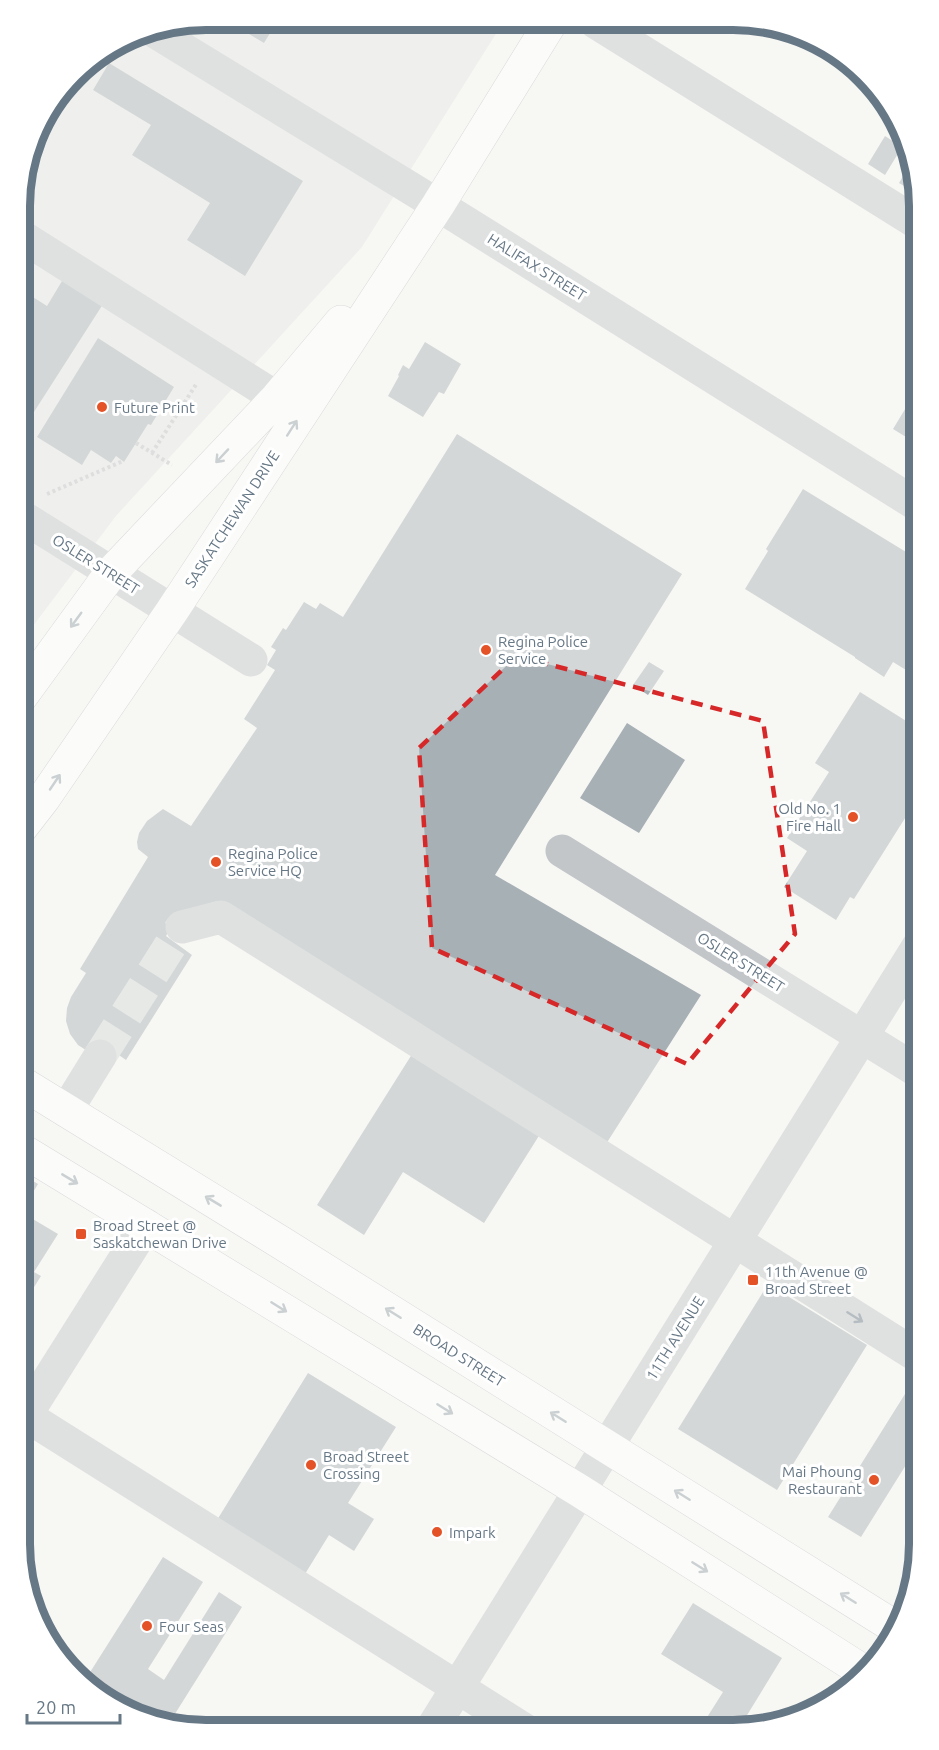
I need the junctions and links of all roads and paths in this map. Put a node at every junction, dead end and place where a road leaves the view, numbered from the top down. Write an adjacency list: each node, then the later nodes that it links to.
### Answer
1 (546, 30): 4 (main road, SASKATCHEWAN DRIVE)
2 (608, 30): 5 (street)
3 (161, 36): 4 (street, HALIFAX STREET)
4 (438, 205): 8 (main road, SASKATCHEWAN DRIVE); 13 (street, HALIFAX STREET); 16 (main road, SASKATCHEWAN DRIVE, one-way to 4)
5 (909, 217)
6 (30, 242): 7 (street)
7 (213, 357): 8 (street); 10 (path)
8 (277, 398): 12 (main road, SASKATCHEWAN DRIVE, one-way to 12)
9 (136, 443): 10 (path)
10 (152, 453): 12 (path)
11 (123, 461): 14 (path)
12 (198, 481): 15 (main road, SASKATCHEWAN DRIVE)
13 (909, 500)
14 (31, 506): 15 (street, OSLER STREET)
15 (111, 573): 16 (street, OSLER STREET); 18 (main road, SASKATCHEWAN DRIVE, one-way to 18)
16 (172, 611): 17 (street, OSLER STREET); 19 (main road, SASKATCHEWAN DRIVE, one-way to 16)
17 (251, 660)
18 (30, 684)
19 (30, 816)
20 (562, 851): 23 (street, OSLER STREET)
21 (182, 927): 30 (street)
22 (909, 961): 23 (street, 11TH AVENUE)
23 (862, 1037): 25 (street, OSLER STREET); 30 (street, 11TH AVENUE)
24 (100, 1056): 27 (street)
25 (909, 1066)
26 (30, 1088): 27 (main road, BROAD STREET)
27 (66, 1111): 34 (main road, BROAD STREET, one-way to 27)
28 (30, 1155): 29 (main road, one-way to 29)
29 (146, 1225): 32 (street); 35 (main road, one-way to 35)
30 (734, 1242): 31 (street, one-way to 31); 34 (street, 11TH AVENUE)
31 (909, 1351)
32 (30, 1402)
33 (30, 1417): 38 (street)
34 (607, 1448): 35 (street, 11TH AVENUE); 36 (main road, BROAD STREET, one-way to 34)
35 (580, 1491): 37 (main road, one-way to 37); 38 (street, 11TH AVENUE)
36 (889, 1624)
37 (859, 1668)
38 (457, 1687): 39 (street, 11TH AVENUE); 40 (street)
39 (437, 1720)
40 (509, 1720)

